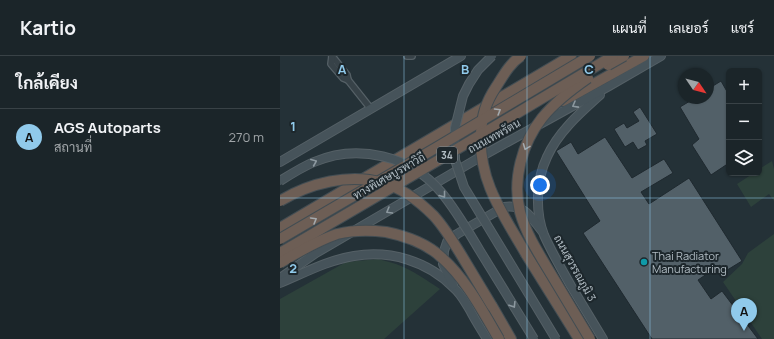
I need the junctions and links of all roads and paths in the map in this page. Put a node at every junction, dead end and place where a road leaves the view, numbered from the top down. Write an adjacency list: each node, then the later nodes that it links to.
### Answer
1 (332, 56): 14 (street)
2 (407, 56): 3 (street)
3 (412, 56)
4 (461, 56): 14 (main road)
5 (492, 56): 31 (main road, bridge)
6 (521, 56): 32 (highway, bridge)
7 (571, 56): 19 (highway, 34)
8 (590, 56): 21 (highway, ทางพิเศษบูรพาวิถี, one-way to 8, bridge)
9 (614, 56): 22 (highway, ทางพิเศษบูรพาวิถี, bridge)
10 (624, 56): 15 (highway, bridge)
11 (644, 56): 15 (highway, bridge)
12 (661, 56): 13 (main road, ถนนเทพรัตน / 34)
13 (609, 86): 20 (main road, ถนนสุวรรณภูมิ 3); 24 (main road, ถนนเทพรัตน / 34, one-way to 24)
14 (371, 109): 16 (main road)
15 (549, 110): 33 (highway, one-way to 33, bridge)
16 (280, 162)
17 (280, 181): 30 (main road, one-way to 30, bridge)
18 (280, 201): 29 (highway, bridge)
19 (280, 228)
20 (544, 234): 26 (main road); 34 (main road, ถนนสุวรรณภูมิ 3)
21 (280, 239)
22 (280, 253)
23 (280, 263): 28 (highway, bridge)
24 (280, 278)
25 (280, 283): 26 (main road)
26 (454, 287): 27 (main road)
27 (487, 339)
28 (499, 339)
29 (511, 339)
30 (534, 339)
31 (556, 339)
32 (579, 339)
33 (590, 339)
34 (603, 339)

